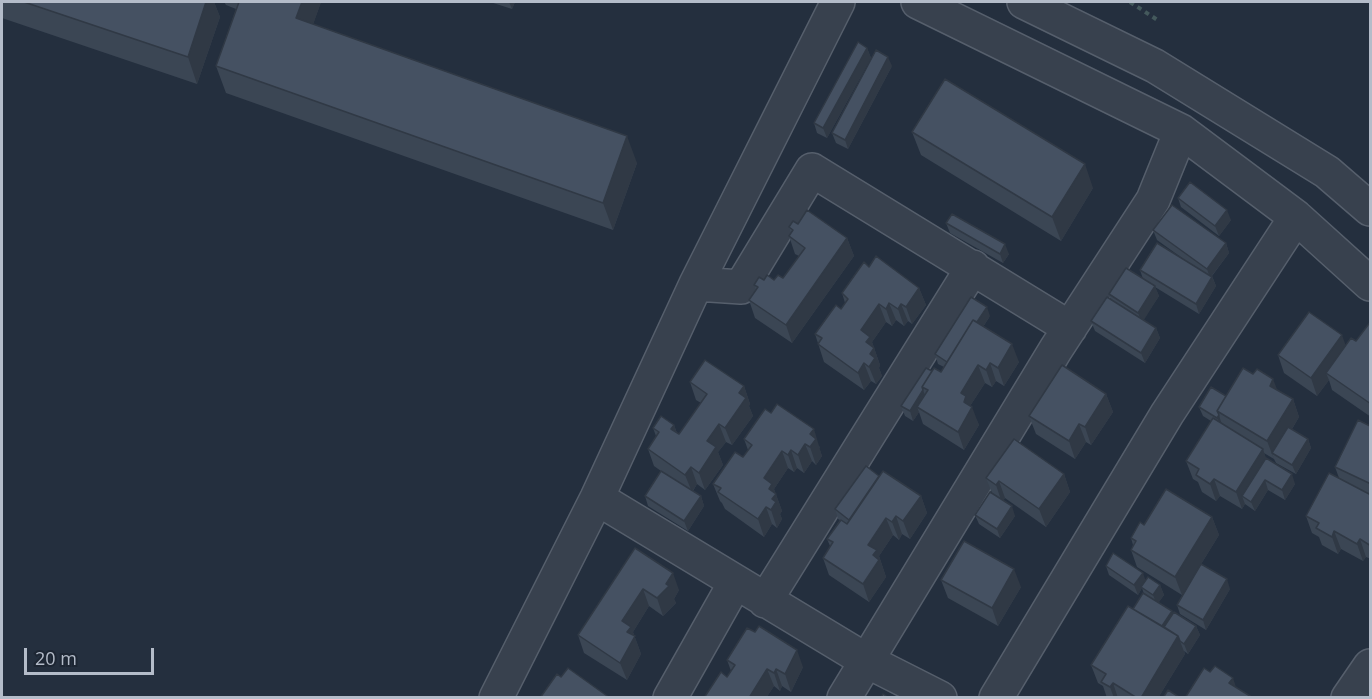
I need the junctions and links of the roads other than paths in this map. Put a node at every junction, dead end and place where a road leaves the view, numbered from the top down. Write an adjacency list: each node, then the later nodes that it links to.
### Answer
1 (838, 2): 8 (street)
2 (918, 2): 4 (street)
3 (1024, 2): 5 (street)
4 (1181, 131): 6 (street); 10 (street)
5 (1371, 209)
6 (1296, 217): 9 (street); 20 (street)
7 (973, 267): 8 (street); 10 (street); 13 (street)
8 (696, 284): 11 (street)
9 (1371, 284)
10 (1070, 328): 14 (street)
11 (597, 498): 12 (street); 16 (street)
12 (735, 583): 13 (street); 17 (street)
13 (765, 601): 14 (street)
14 (867, 661): 18 (street); 19 (street)
15 (1371, 666): 21 (street)
16 (495, 698)
17 (670, 698)
18 (844, 698)
19 (940, 698)
20 (996, 698)
21 (1348, 698)

